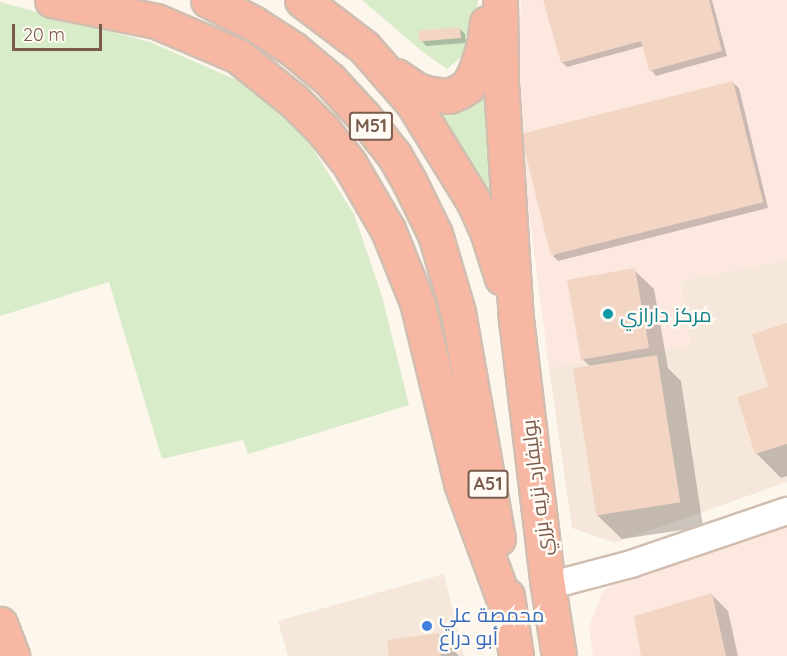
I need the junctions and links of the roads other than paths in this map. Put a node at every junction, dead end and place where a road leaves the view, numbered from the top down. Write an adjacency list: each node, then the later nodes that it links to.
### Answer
1 (52, 0): 11 (highway)
2 (208, 0): 7 (highway, M51)
3 (302, 0): 6 (highway, M51)
4 (489, 0): 6 (highway)
5 (500, 0): 8 (highway)
6 (377, 61): 8 (highway, M51)
7 (458, 312): 11 (highway, A51)
8 (516, 319): 10 (highway, بوليفارد نزيه بزري / A51)
9 (787, 511): 10 (street)
10 (548, 585): 15 (highway, بوليفارد نزيه بزري / A51)
11 (510, 616): 14 (highway, A51)
12 (0, 624): 13 (highway)
13 (12, 656)
14 (516, 656)
15 (559, 656)

